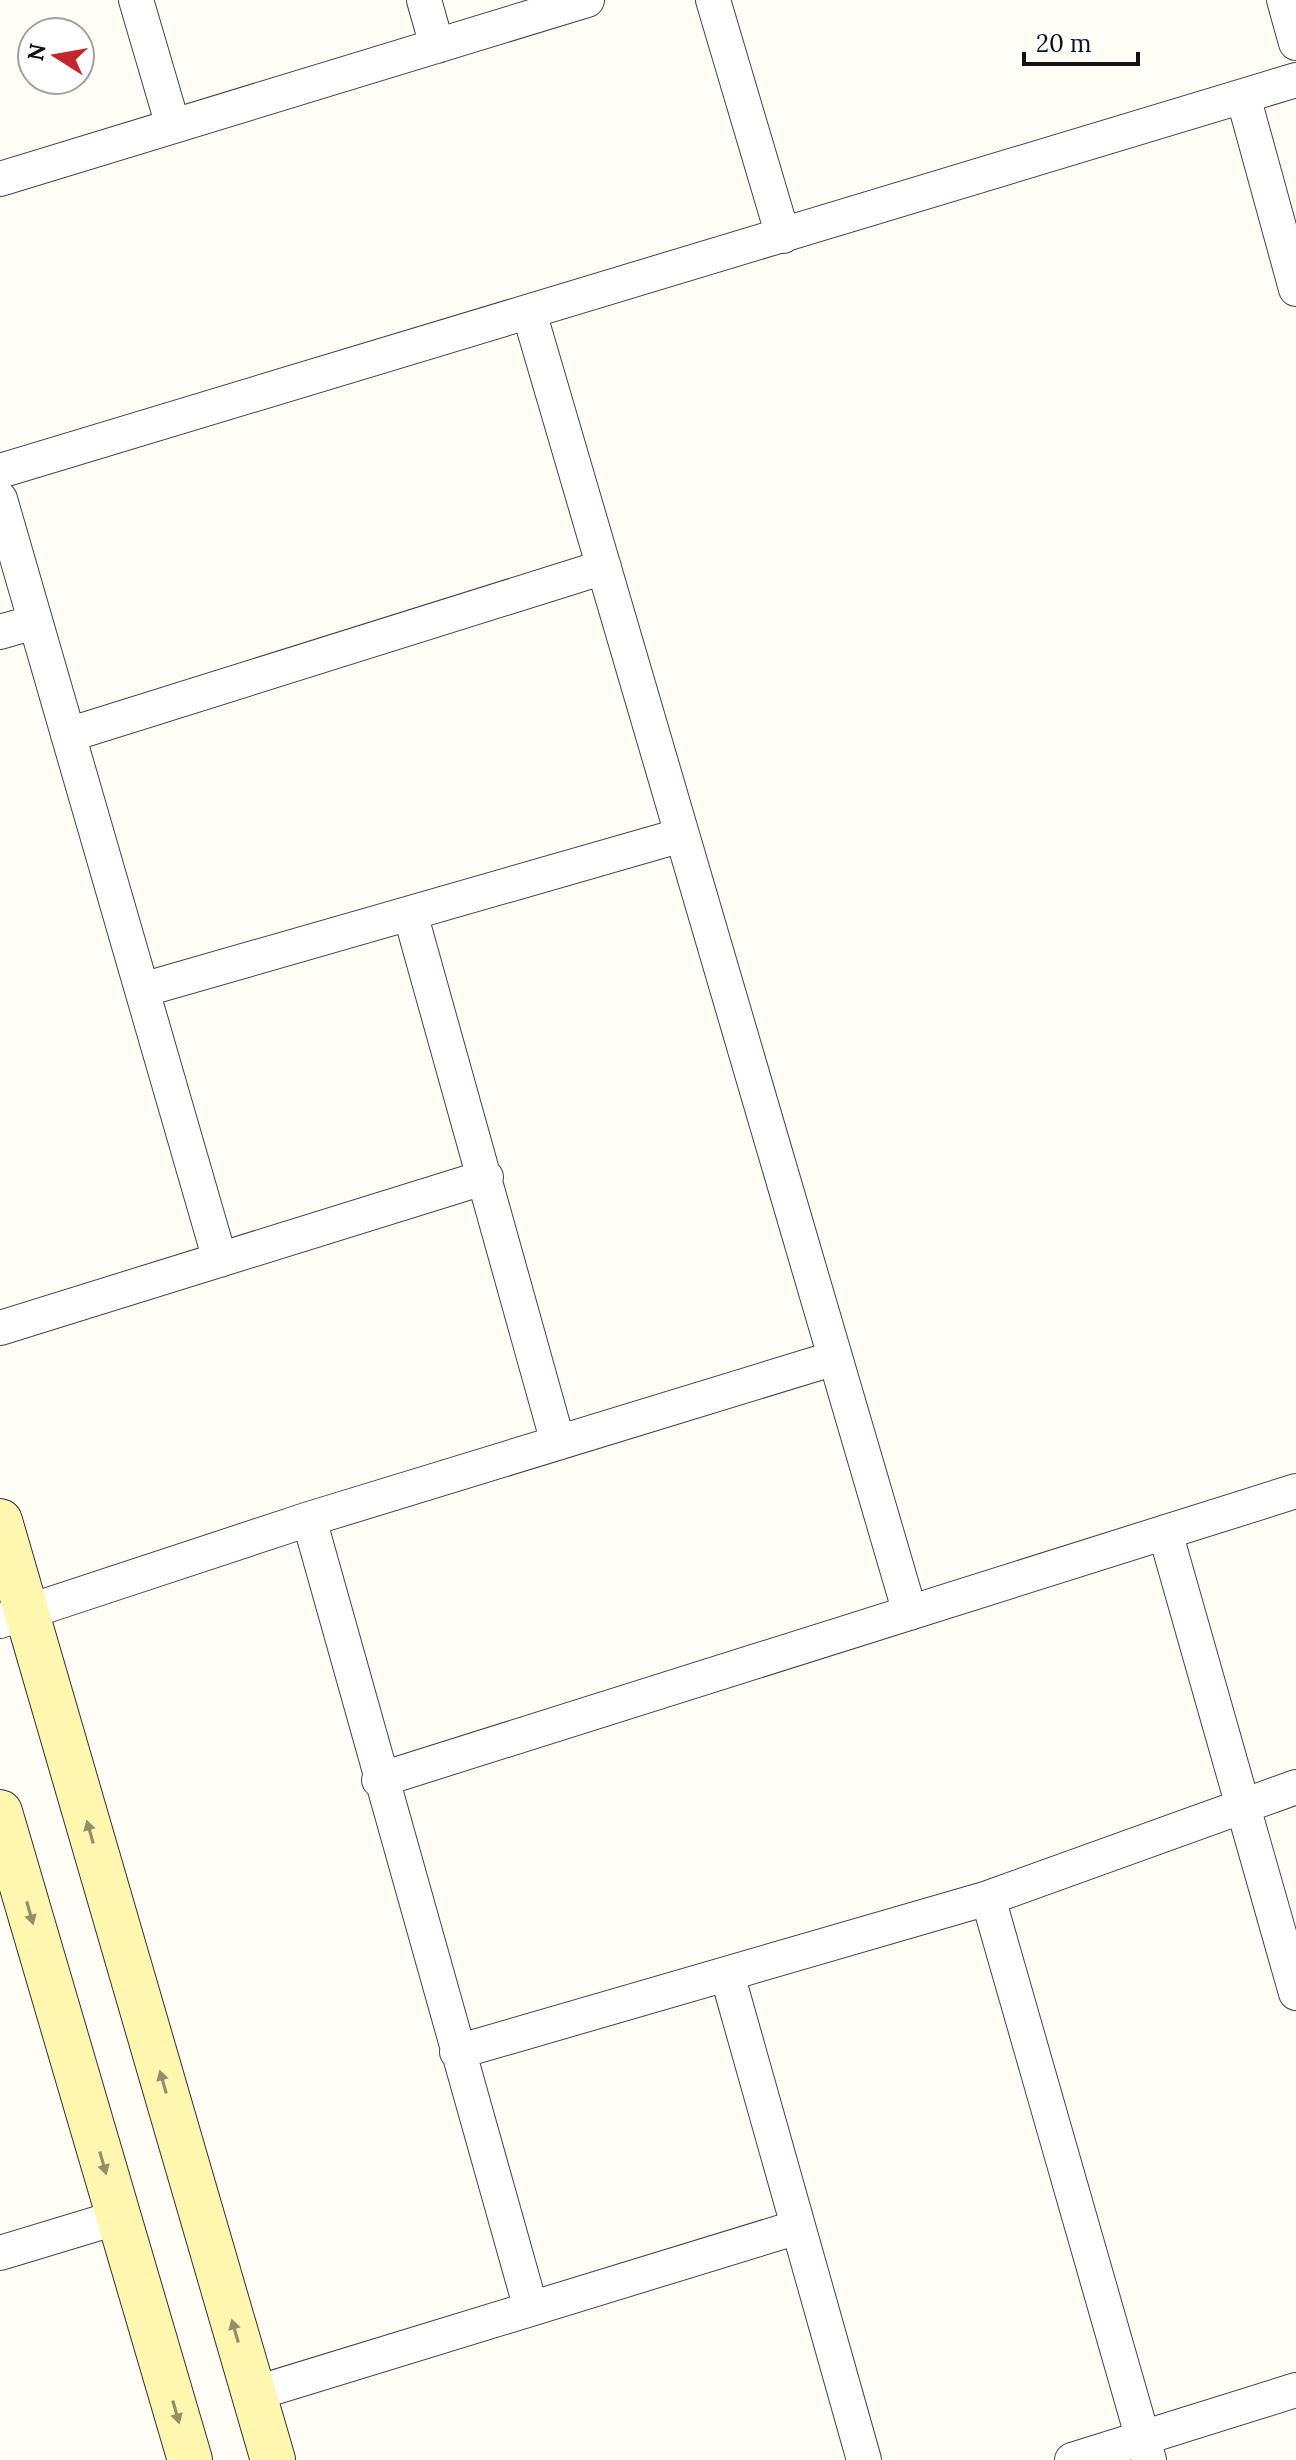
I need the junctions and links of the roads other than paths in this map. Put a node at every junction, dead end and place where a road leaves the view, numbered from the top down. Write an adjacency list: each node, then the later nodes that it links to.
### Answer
1 (136, 0): 10 (street)
2 (424, 0): 7 (street)
3 (587, 0): 7 (street)
4 (713, 0): 12 (street)
5 (1284, 0): 6 (street)
6 (1296, 43)
7 (437, 46): 10 (street)
8 (1296, 80): 9 (street)
9 (1243, 96): 12 (street); 13 (street)
10 (173, 126): 11 (street)
11 (0, 179)
12 (783, 236): 14 (street)
13 (1296, 289)
14 (529, 312): 15 (street); 17 (street)
15 (0, 471)
16 (0, 499): 18 (street)
17 (604, 567): 20 (street); 21 (street)
18 (35, 622): 19 (street); 20 (street)
19 (0, 632)
20 (68, 735): 23 (street)
21 (682, 835): 22 (street); 27 (street)
22 (410, 913): 23 (street); 24 (street)
23 (142, 990): 25 (street)
24 (486, 1177): 25 (street); 28 (street)
25 (220, 1260): 26 (street)
26 (0, 1328)
27 (835, 1358): 28 (street); 33 (street)
28 (558, 1443): 30 (street)
29 (1296, 1491): 32 (street)
30 (309, 1519): 34 (street); 35 (street)
31 (0, 1521): 34 (street)
32 (1165, 1532): 33 (street); 37 (street)
33 (910, 1613): 35 (street)
34 (13, 1615): 48 (street, one-way to 34)
35 (379, 1780): 42 (street)
36 (1296, 1787): 37 (street)
37 (1242, 1804): 39 (street); 41 (street)
38 (0, 1812): 43 (street, one-way to 43)
39 (988, 1898): 40 (street); 49 (street)
40 (727, 1974): 42 (street); 44 (street)
41 (1296, 1993)
42 (457, 2052): 46 (street)
43 (119, 2217): 45 (street); 50 (street, one-way to 50)
44 (798, 2227): 46 (street); 52 (street)
45 (0, 2253)
46 (531, 2309): 48 (street)
47 (1296, 2390): 49 (street)
48 (253, 2394): 51 (street)
49 (1146, 2449): 53 (street)
50 (190, 2460)
51 (273, 2460)
52 (864, 2460)
53 (1072, 2460)

